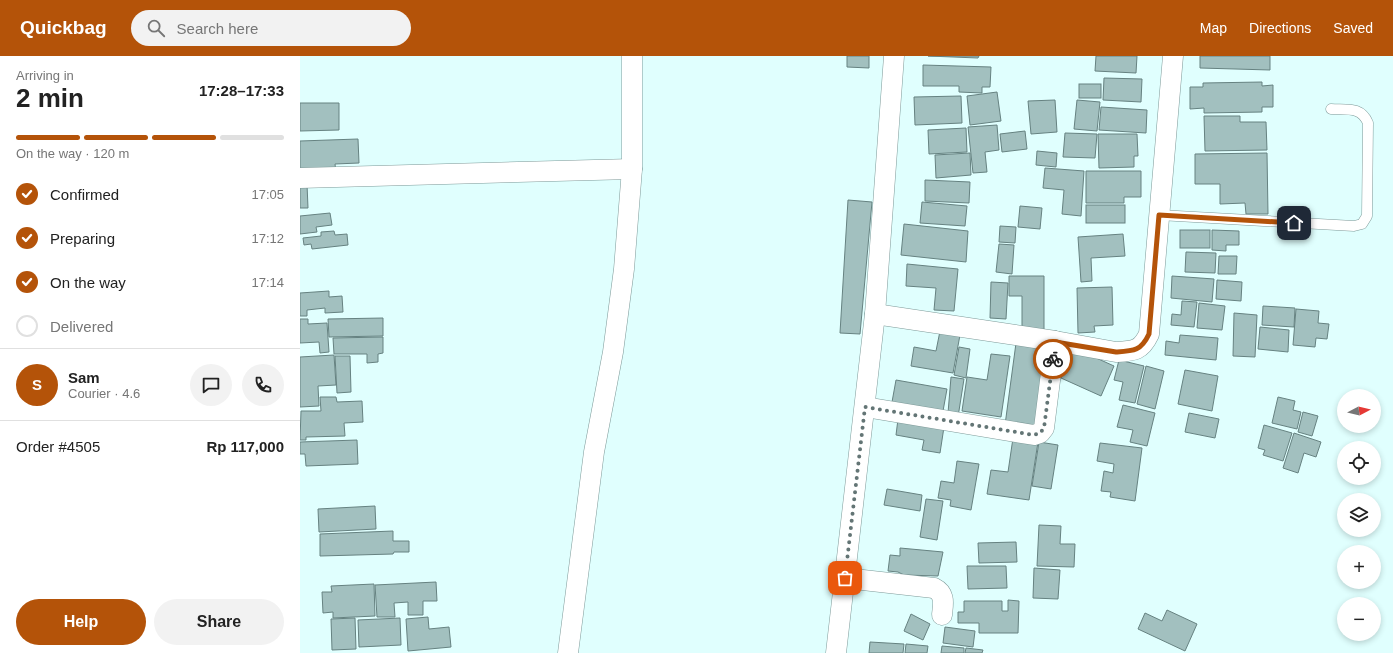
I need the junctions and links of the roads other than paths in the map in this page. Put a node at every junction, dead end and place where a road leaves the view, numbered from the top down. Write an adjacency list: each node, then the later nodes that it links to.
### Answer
1 (632, 56): 5 (street)
2 (894, 56): 8 (street)
3 (1173, 56): 7 (street)
4 (1330, 110): 7 (lane)
5 (632, 169): 6 (street); 13 (street)
6 (300, 178)
7 (1159, 215): 9 (street)
8 (875, 314): 9 (street); 10 (street)
9 (1055, 342): 10 (street)
10 (865, 407): 11 (street)
11 (845, 578): 12 (street); 14 (street)
12 (942, 615)
13 (568, 653)
14 (836, 653)

